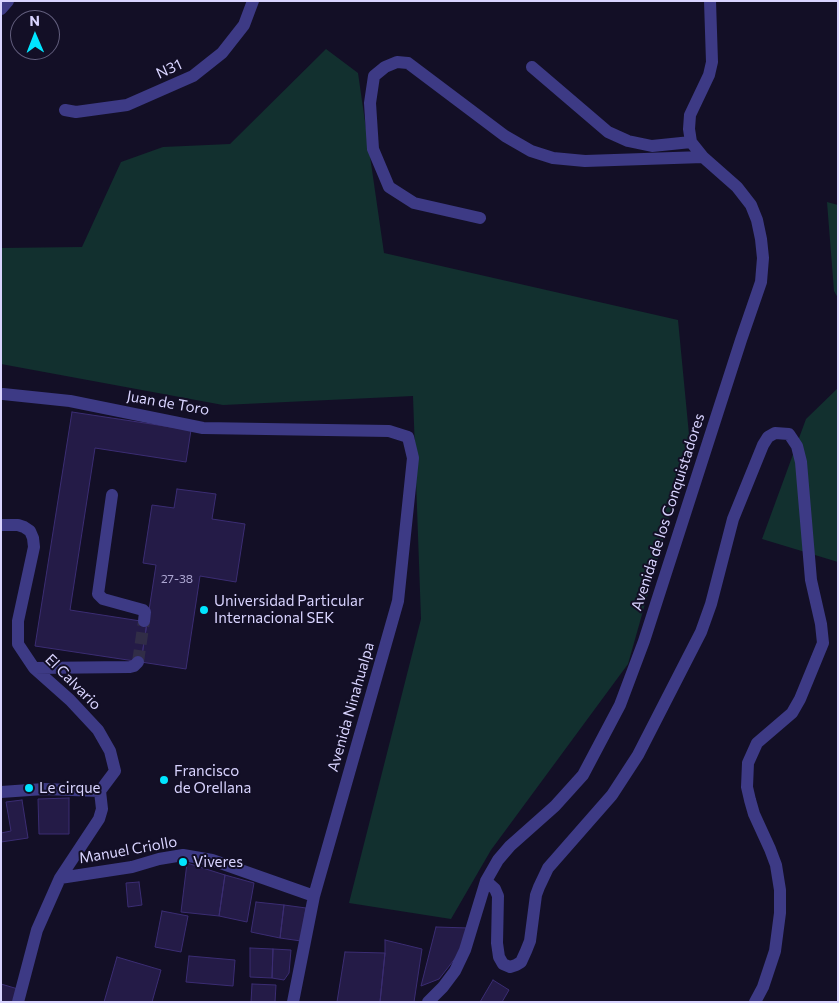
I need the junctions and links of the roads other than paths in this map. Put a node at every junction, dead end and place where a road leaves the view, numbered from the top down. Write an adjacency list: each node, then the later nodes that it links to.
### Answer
1 (8, 1): 4 (street)
2 (253, 1): 6 (street, N31)
3 (710, 1): 7 (street)
4 (1, 10)
5 (532, 67): 7 (street)
6 (65, 110)
7 (691, 142): 8 (street, Avenida de los Conquistadores)
8 (703, 157): 9 (street); 20 (street, Avenida de los Conquistadores)
9 (480, 218)
10 (2, 395): 11 (street, Juan de Toro)
11 (389, 431): 21 (street, Avenida Ninahualpa)
12 (112, 495): 14 (street)
13 (1, 525): 16 (street, El Calvario)
14 (144, 621)
15 (138, 662): 16 (street)
16 (34, 668): 17 (street, El Calvario)
17 (100, 791): 18 (street); 19 (street)
18 (1, 792)
19 (60, 878): 21 (street, Manuel Criollo); 22 (street)
20 (486, 881): 24 (street, Avenida de los Conquistadores); 25 (street)
21 (314, 896): 23 (street, Avenida Ninahualpa)
22 (18, 1002)
23 (294, 1002)
24 (428, 1002)
25 (755, 1002)

